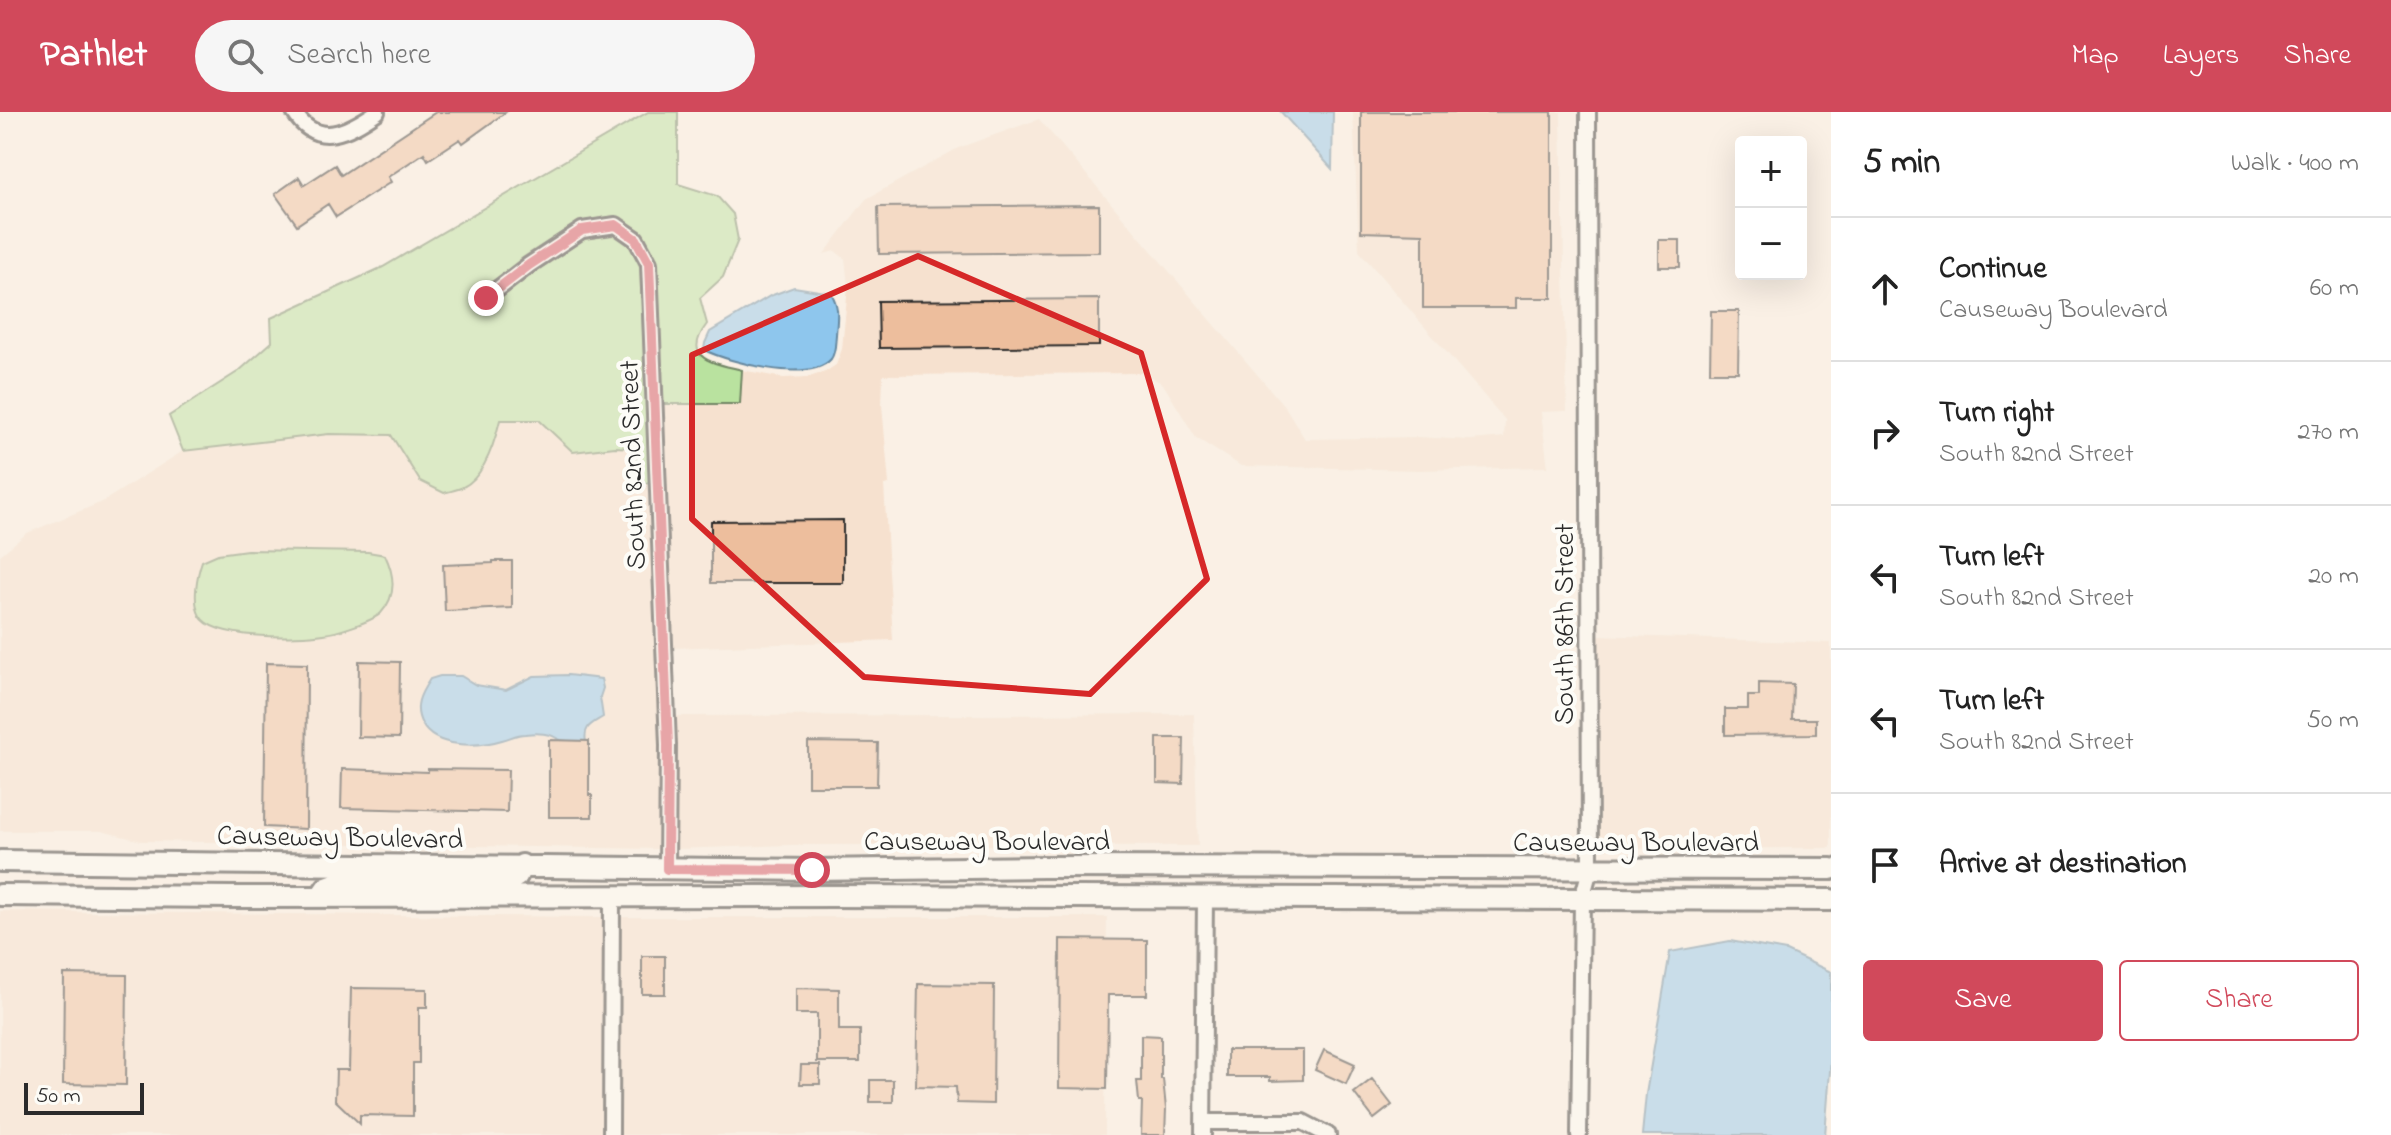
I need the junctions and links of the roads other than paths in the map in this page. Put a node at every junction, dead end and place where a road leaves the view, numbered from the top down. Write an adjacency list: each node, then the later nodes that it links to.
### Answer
1 (294, 112): 2 (street)
2 (377, 112)
3 (1588, 112): 10 (street, South 86th Street)
4 (486, 298): 9 (street, South 82nd Street)
5 (0, 861): 6 (main road, Causeway Boulevard)
6 (522, 865): 9 (main road, Causeway Boulevard); 17 (main road)
7 (1044, 867): 8 (main road, Causeway Boulevard); 12 (main road, Causeway Boulevard); 15 (main road)
8 (1261, 868): 10 (main road, Causeway Boulevard); 16 (main road)
9 (667, 869): 12 (main road, Causeway Boulevard)
10 (1590, 869): 11 (main road, Causeway Boulevard); 19 (street, South 86th Street)
11 (1831, 869)
12 (812, 870): 14 (main road)
13 (0, 895): 17 (main road, Causeway Boulevard)
14 (612, 895): 15 (main road, Causeway Boulevard); 17 (main road, Causeway Boulevard); 22 (street)
15 (833, 896): 16 (main road, Causeway Boulevard)
16 (1041, 896): 18 (main road, Causeway Boulevard)
17 (320, 897)
18 (1205, 897): 19 (main road, Causeway Boulevard); 21 (street)
19 (1582, 899): 20 (main road, Causeway Boulevard); 24 (street, South 86th Street)
20 (1831, 900)
21 (1203, 1129): 23 (street)
22 (611, 1135)
23 (1328, 1135)
24 (1579, 1135)

